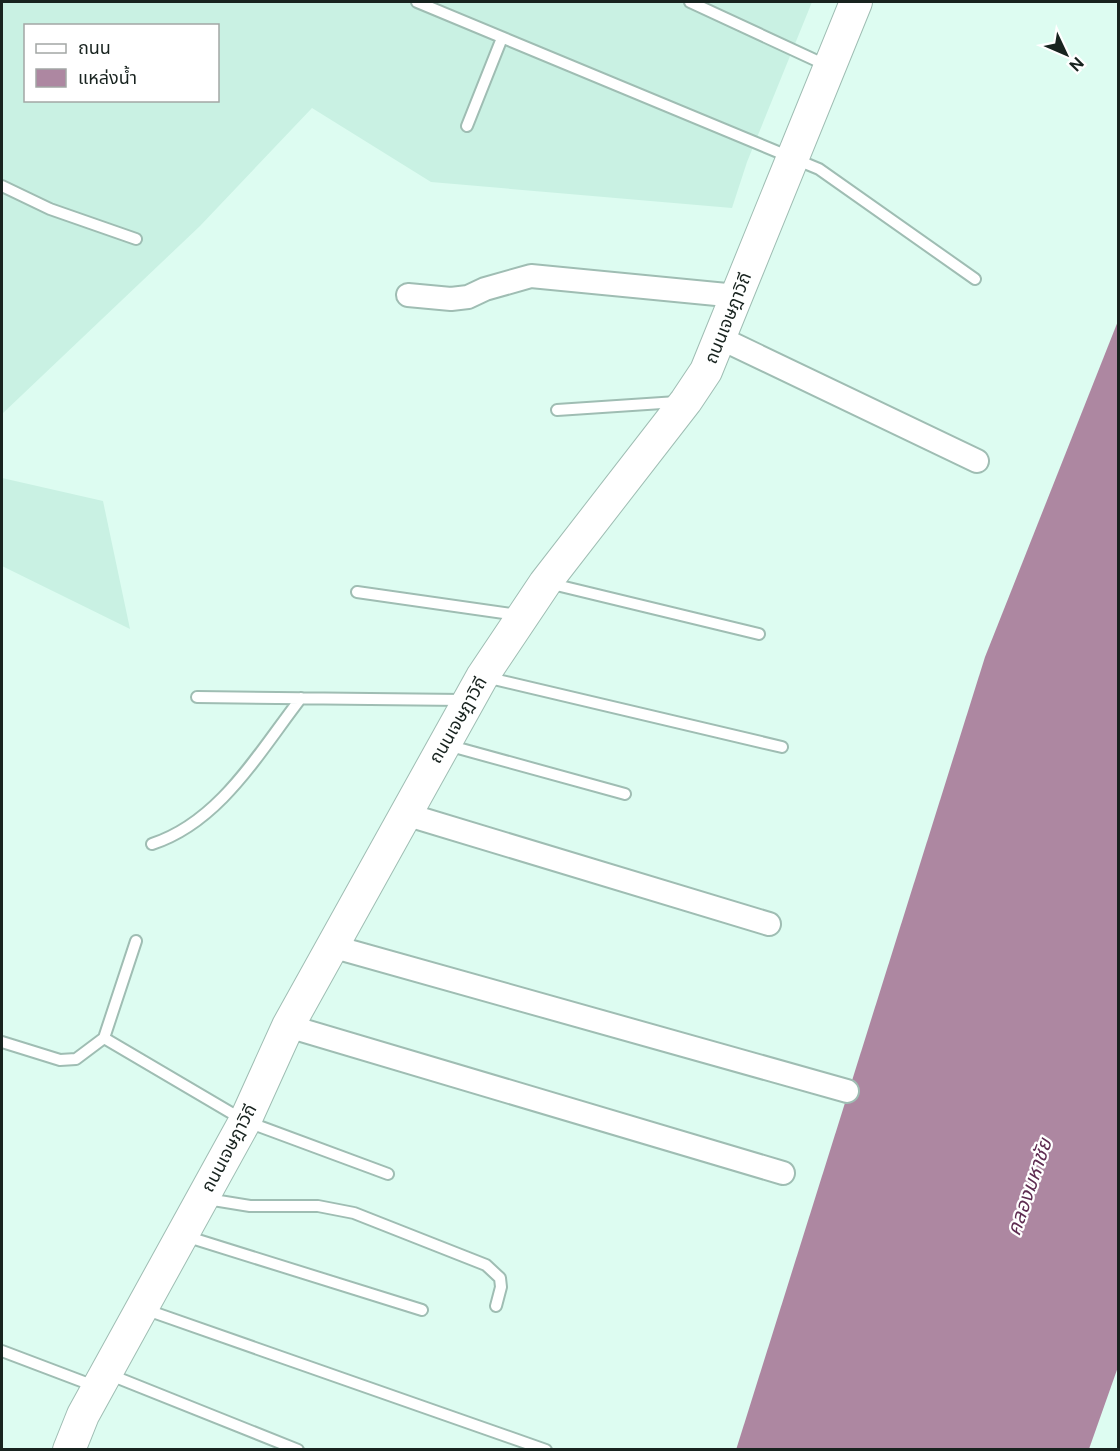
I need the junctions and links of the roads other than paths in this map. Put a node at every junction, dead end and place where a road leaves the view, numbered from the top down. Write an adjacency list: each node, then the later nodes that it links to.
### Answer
1 (417, 2): 4 (lane)
2 (690, 2): 5 (lane)
3 (856, 2): 5 (street, ถนนเจษฎาวิถี)
4 (502, 38): 6 (lane); 7 (lane)
5 (831, 67): 7 (street, ถนนเจษฎาวิถี)
6 (467, 126)
7 (792, 158): 10 (lane); 12 (street, ถนนเจษฎาวิถี)
8 (2, 186): 9 (lane)
9 (136, 240)
10 (975, 279)
11 (408, 295): 12 (street)
12 (737, 296): 13 (street, ถนนเจษฎาวิถี)
13 (720, 338): 14 (street, ถนนเจษฎาวิถี); 16 (street)
14 (686, 401): 15 (lane); 17 (street, ถนนเจษฎาวิถี)
15 (558, 410)
16 (977, 461)
17 (545, 583): 19 (street, ถนนเจษฎาวิถี); 20 (lane)
18 (357, 591): 19 (lane)
19 (521, 616): 21 (street, ถนนเจษฎาวิถี)
20 (759, 634)
21 (476, 688): 23 (lane); 24 (street, ถนนเจษฎาวิถี); 25 (lane)
22 (197, 697): 23 (lane)
23 (301, 698): 28 (lane)
24 (444, 744): 26 (lane); 27 (street, ถนนเจษฎาวิถี)
25 (782, 747)
26 (625, 794)
27 (405, 814): 29 (street); 31 (street, ถนนเจษฎาวิถี)
28 (152, 844)
29 (769, 924)
30 (136, 941): 33 (lane)
31 (331, 946): 32 (street, ถนนเจษฎาวิถี); 35 (street)
32 (288, 1026): 36 (street, ถนนเจษฎาวิถี); 37 (street)
33 (104, 1038): 34 (lane); 36 (lane)
34 (2, 1042)
35 (848, 1091)
36 (245, 1121): 38 (lane); 39 (street, ถนนเจษฎาวิถี)
37 (783, 1173)
38 (388, 1174)
39 (202, 1198): 40 (street, ถนนเจษฎาวิถี); 41 (lane)
40 (182, 1235): 42 (street, ถนนเจษฎาวิถี); 43 (lane)
41 (496, 1306)
42 (141, 1308): 45 (street, ถนนเจษฎาวิถี); 48 (lane)
43 (422, 1310)
44 (2, 1351): 45 (lane)
45 (102, 1380): 46 (street, ถนนเจษฎาวิถี); 47 (lane)
46 (69, 1449)
47 (298, 1449)
48 (546, 1449)

